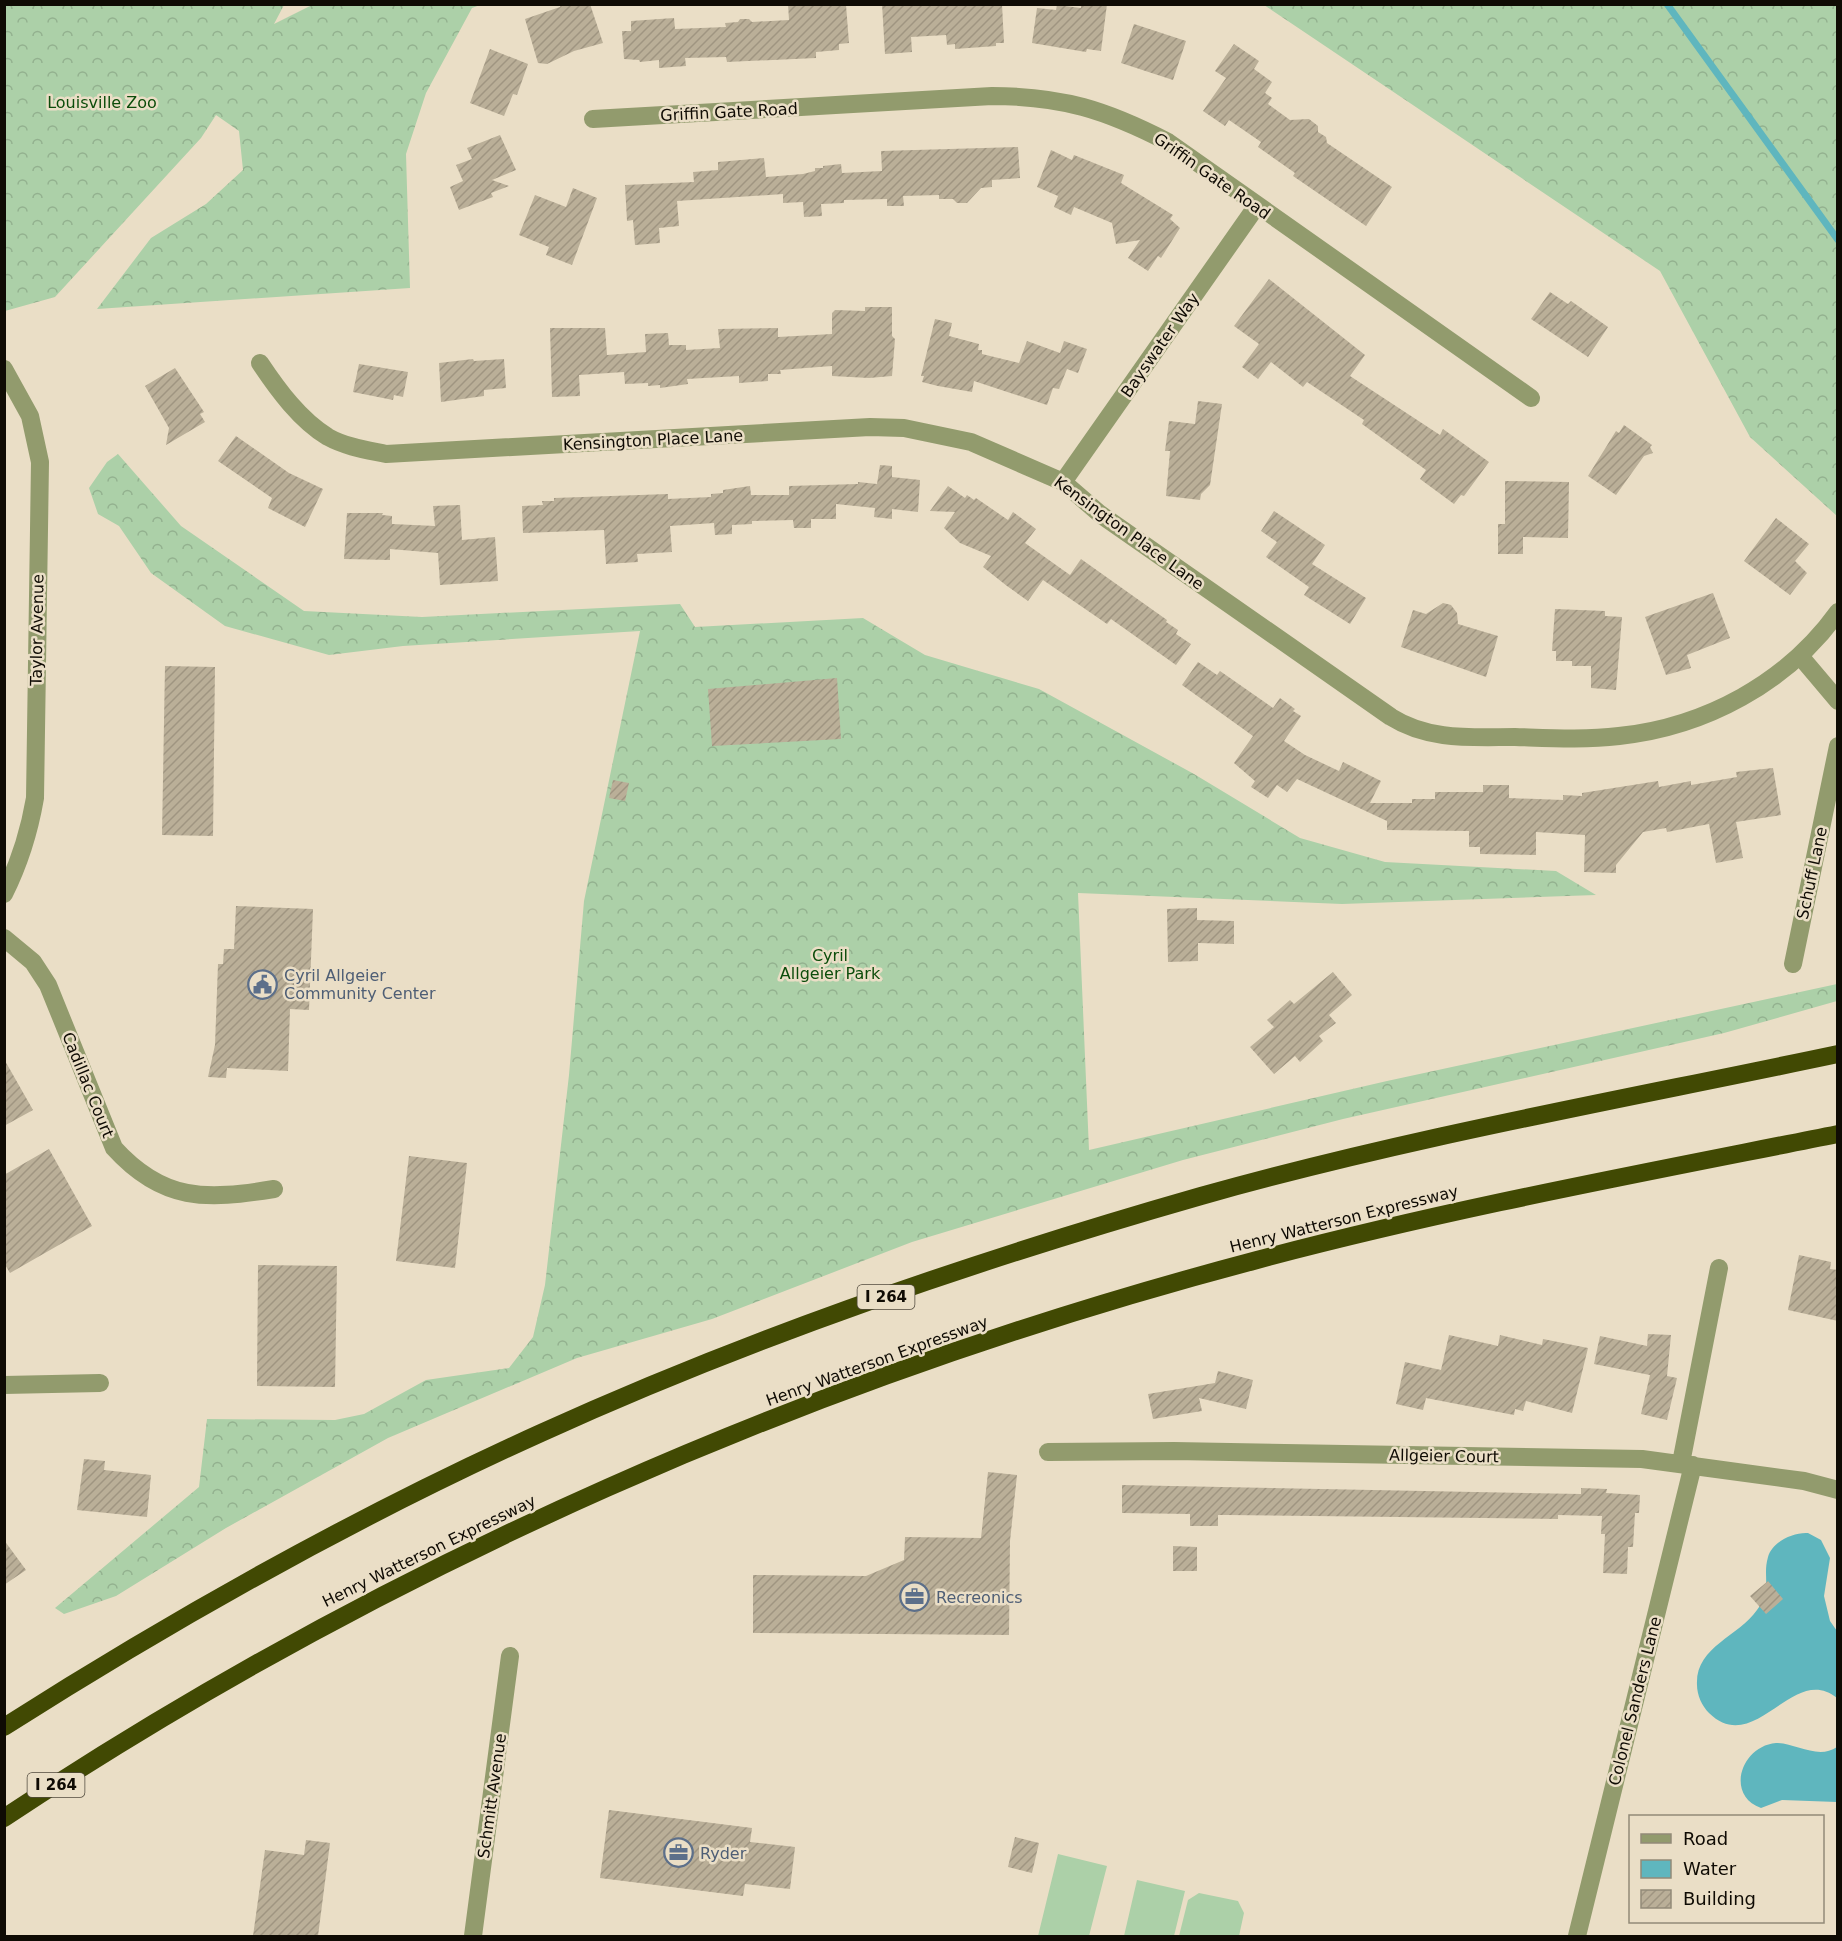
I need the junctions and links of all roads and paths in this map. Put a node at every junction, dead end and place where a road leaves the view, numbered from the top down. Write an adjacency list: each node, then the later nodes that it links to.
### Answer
1 (593, 119): 2 (street, Griffin Gate Road)
2 (1256, 207): 5 (street, Griffin Gate Road); 6 (street, Bayswater Way)
3 (260, 363): 6 (street, Kensington Place Lane)
4 (4, 369): 11 (street, Taylor Avenue)
5 (1531, 398)
6 (1063, 482): 8 (street, Kensington Place Lane)
7 (1838, 612): 8 (street)
8 (1800, 656): 9 (street)
9 (1838, 701)
10 (1838, 746): 13 (street, Schuff Lane)
11 (4, 894)
12 (4, 938): 16 (street, Cadillac Court)
13 (1793, 964)
14 (1838, 1054): 24 (highway, I 264)
15 (1838, 1134): 25 (highway, Henry Watterson Expressway / I 264)
16 (274, 1189)
17 (1719, 1268): 21 (street, Colonel Sanders Lane)
18 (100, 1383): 19 (street)
19 (4, 1385)
20 (1048, 1452): 21 (street, Allgeier Court)
21 (1687, 1464): 22 (street, Allgeier Court); 27 (street, Colonel Sanders Lane)
22 (1838, 1490)
23 (510, 1656): 26 (street, Schmitt Avenue)
24 (4, 1727)
25 (4, 1818)
26 (473, 1936)
27 (1577, 1936)

